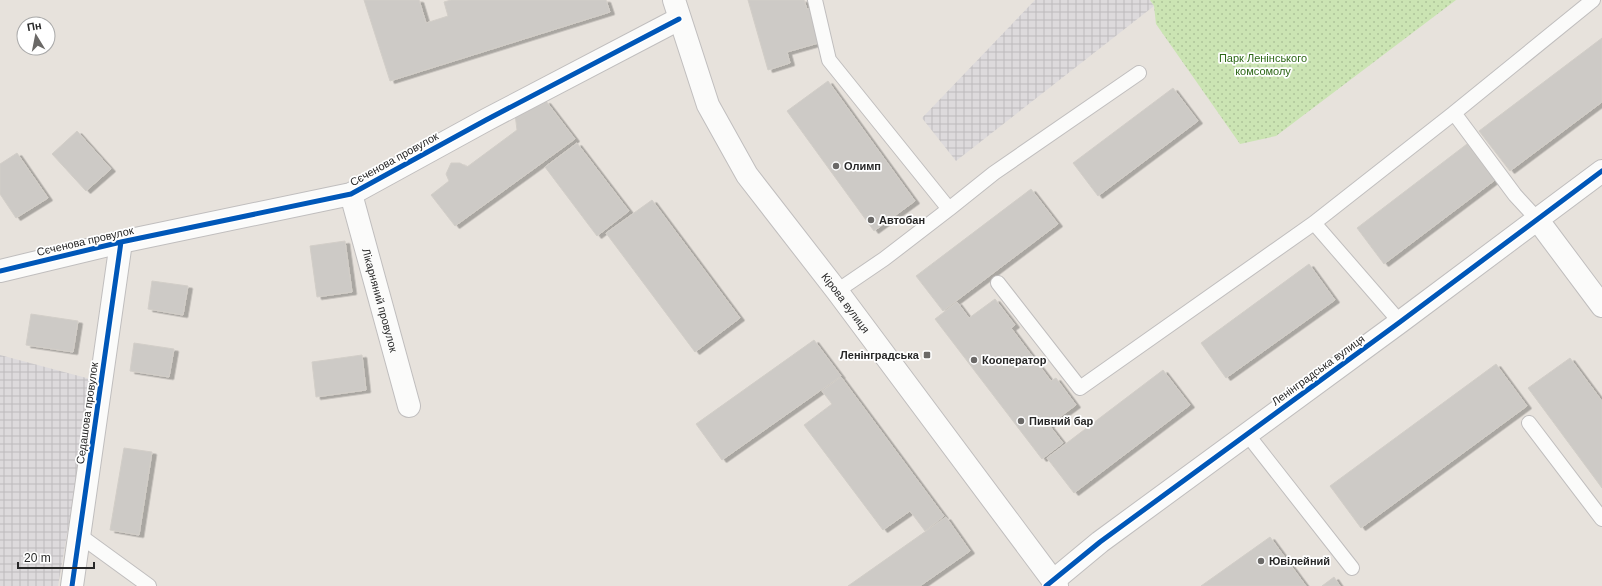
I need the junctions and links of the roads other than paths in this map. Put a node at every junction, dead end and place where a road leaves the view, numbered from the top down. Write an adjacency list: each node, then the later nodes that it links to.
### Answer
1 (815, 0): 8 (lane)
2 (1593, 0): 5 (lane)
3 (677, 10): 7 (street, Сєченова провулок); 14 (street, Кірова вулиця)
4 (1139, 73): 8 (lane)
5 (1454, 113): 9 (lane); 10 (lane)
6 (1602, 171): 9 (street, Ленінградська вулиця)
7 (351, 194): 11 (street, Сєченова провулок); 17 (street, Лікарняний провулок)
8 (949, 209): 14 (lane)
9 (1537, 219): 15 (street); 16 (street, Ленінградська вулиця)
10 (1314, 223): 13 (lane); 16 (lane)
11 (122, 242): 12 (street, Сєченова провулок); 21 (street, Седашова провулок)
12 (0, 271)
13 (998, 283)
14 (837, 292): 23 (street, Кірова вулиця)
15 (1602, 306)
16 (1400, 322): 19 (street, Ленінградська вулиця)
17 (409, 406)
18 (1529, 423): 20 (lane)
19 (1247, 434): 22 (lane); 23 (street, Ленінградська вулиця)
20 (1602, 519)
21 (79, 535): 24 (street, Седашова провулок); 25 (lane)
22 (1352, 568)
23 (1052, 584)
24 (72, 586)
25 (149, 586)

